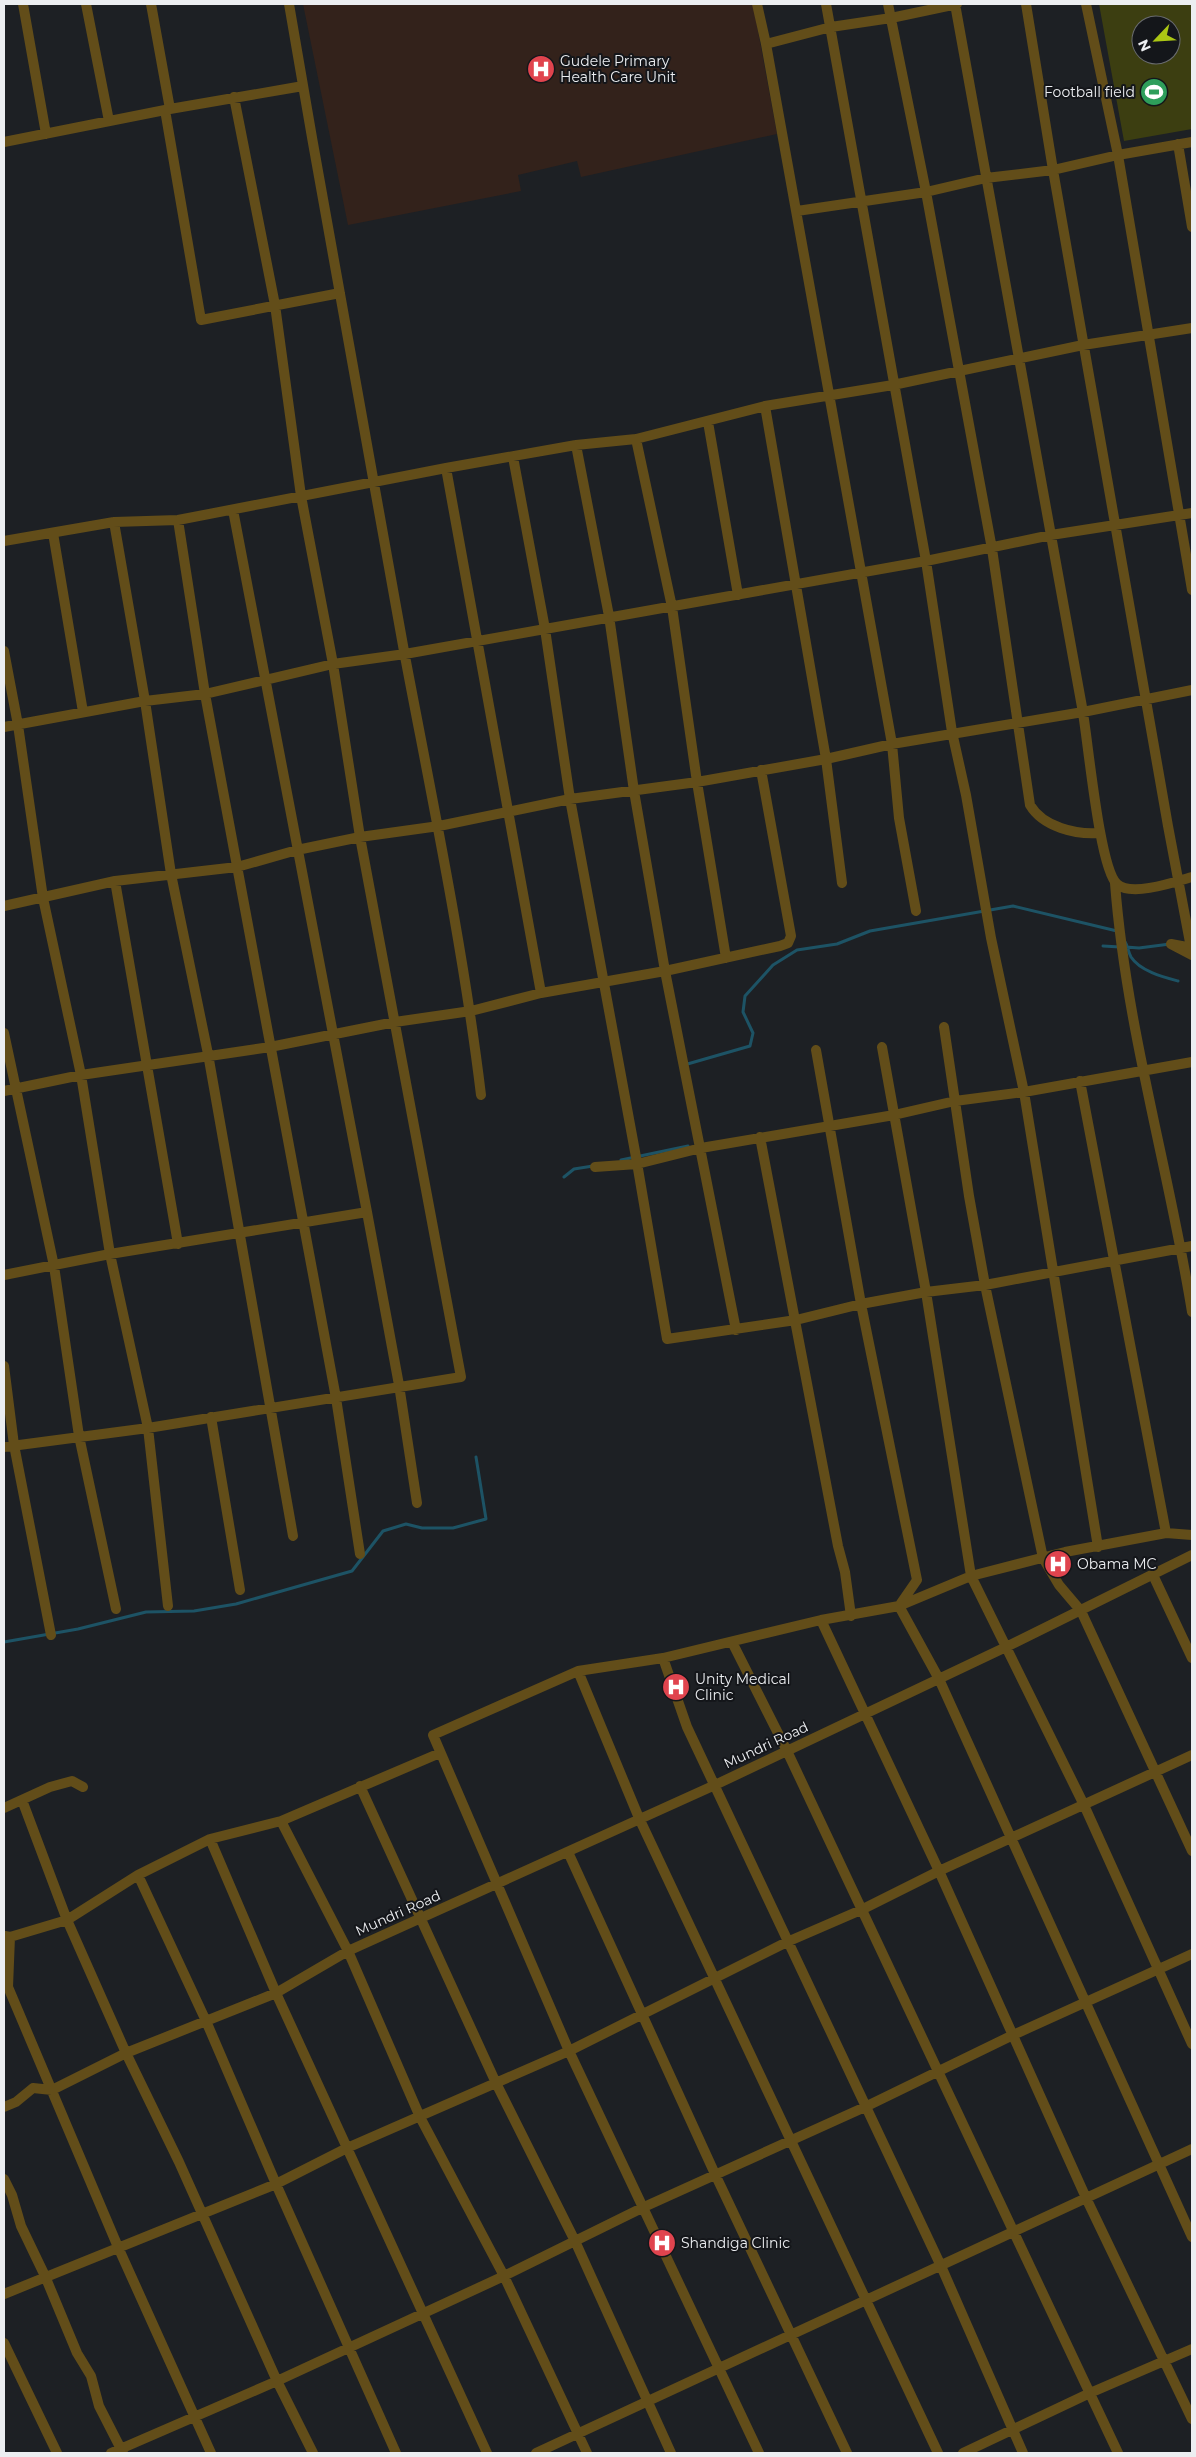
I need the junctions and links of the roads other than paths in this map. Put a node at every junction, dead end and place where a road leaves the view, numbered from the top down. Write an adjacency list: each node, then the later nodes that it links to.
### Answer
1 (23, 4): 18 (street)
2 (86, 4): 17 (street)
3 (151, 4): 16 (street)
4 (289, 4): 14 (street)
5 (757, 4): 13 (street)
6 (826, 4): 12 (street)
7 (888, 4): 11 (street)
8 (956, 4): 11 (street); 24 (street)
9 (1026, 4): 23 (street)
10 (1086, 4): 22 (street)
11 (891, 18): 12 (street); 25 (street)
12 (831, 28): 13 (street); 26 (street)
13 (766, 44): 27 (street)
14 (304, 86): 15 (street); 29 (street)
15 (234, 97): 16 (street); 30 (street)
16 (168, 110): 17 (street); 30 (street)
17 (109, 121): 18 (street)
18 (46, 134): 19 (street)
19 (4, 142)
20 (1192, 142): 21 (street)
21 (1178, 144): 22 (street); 28 (street)
22 (1118, 155): 23 (street); 32 (street)
23 (1052, 170): 24 (street); 33 (street)
24 (986, 178): 25 (street); 34 (street)
25 (926, 192): 26 (street); 35 (street)
26 (862, 203): 27 (street); 36 (street)
27 (797, 211): 37 (street)
28 (1192, 227)
29 (340, 293): 30 (street); 44 (street)
30 (275, 305): 45 (street)
31 (1192, 328): 32 (street)
32 (1148, 336): 33 (street); 48 (street)
33 (1083, 345): 34 (street); 51 (street)
34 (1019, 358): 35 (street); 53 (street)
35 (959, 371): 36 (street); 55 (street)
36 (893, 385): 37 (street); 56 (street)
37 (828, 395): 38 (street); 57 (street)
38 (765, 406): 39 (street); 58 (street)
39 (708, 422): 40 (street); 60 (street)
40 (636, 440): 41 (street); 61 (street)
41 (576, 445): 42 (street); 62 (street)
42 (513, 457): 43 (street); 63 (street)
43 (446, 468): 44 (street); 64 (street)
44 (373, 482): 45 (street); 66 (street)
45 (301, 496): 46 (street); 67 (street)
46 (233, 510): 49 (street); 68 (street)
47 (1192, 513): 48 (street)
48 (1180, 515): 51 (street); 59 (street)
49 (178, 520): 50 (street); 70 (street)
50 (114, 522): 52 (street); 72 (street)
51 (1115, 526): 53 (street); 71 (street)
52 (53, 533): 54 (street); 73 (street)
53 (1051, 535): 55 (street); 74 (street)
54 (4, 542)
55 (992, 549): 56 (street); 75 (street)
56 (926, 561): 57 (street); 78 (street)
57 (860, 573): 58 (street); 79 (street)
58 (795, 585): 60 (street); 80 (street)
59 (1192, 590)
60 (738, 595): 61 (street)
61 (672, 607): 62 (street); 82 (street)
62 (609, 616): 63 (street); 83 (street)
63 (546, 629): 64 (street); 84 (street)
64 (478, 640): 66 (street); 85 (street)
65 (4, 651): 76 (street)
66 (405, 654): 67 (street); 86 (street)
67 (333, 664): 68 (street); 88 (street)
68 (267, 681): 70 (street); 89 (street)
69 (1192, 690): 71 (street)
70 (205, 694): 72 (street); 90 (street)
71 (1146, 698): 74 (street); 94 (street)
72 (145, 701): 73 (street); 91 (street)
73 (83, 712): 76 (street)
74 (1083, 712): 75 (street); 87 (street)
75 (1020, 723): 78 (street); 87 (street)
76 (18, 725): 77 (street); 97 (street)
77 (4, 727)
78 (952, 732): 79 (street); 122 (street)
79 (892, 744): 80 (street); 99 (street)
80 (826, 759): 81 (street); 95 (street)
81 (761, 770): 82 (street); 102 (street)
82 (696, 782): 83 (street); 102 (street)
83 (634, 791): 84 (street); 103 (street)
84 (570, 799): 85 (street); 104 (street)
85 (508, 812): 86 (street); 105 (street)
86 (439, 826): 88 (street); 106 (street)
87 (1100, 833): 96 (street)
88 (360, 838): 89 (street); 107 (street)
89 (297, 850): 90 (street); 110 (street)
90 (237, 868): 91 (street); 111 (street)
91 (171, 874): 93 (street); 114 (street)
92 (1192, 877): 94 (street)
93 (115, 881): 97 (street); 116 (street)
94 (1178, 881): 96 (street); 101 (street)
95 (842, 883)
96 (1115, 883): 117 (street)
97 (42, 898): 98 (street); 118 (street)
98 (4, 906)
99 (916, 911)
100 (1192, 948): 101 (street)
101 (1192, 954)
102 (726, 958): 103 (street)
103 (665, 971): 104 (street); 128 (street)
104 (603, 982): 105 (street); 129 (street)
105 (541, 993): 106 (street)
106 (471, 1011): 107 (street); 123 (street)
107 (395, 1022): 110 (street); 148 (street)
108 (944, 1027): 124 (street)
109 (4, 1033): 120 (street)
110 (333, 1034): 111 (street); 131 (street)
111 (270, 1047): 114 (street); 132 (street)
112 (882, 1047): 125 (street)
113 (816, 1050): 126 (street)
114 (208, 1054): 116 (street); 133 (street)
115 (1192, 1062): 117 (street)
116 (147, 1065): 118 (street); 134 (street)
117 (1144, 1071): 119 (street); 135 (street)
118 (81, 1075): 120 (street); 136 (street)
119 (1080, 1081): 122 (street); 137 (street)
120 (15, 1090): 121 (street); 138 (street)
121 (4, 1091)
122 (1024, 1092): 124 (street); 139 (street)
123 (481, 1095)
124 (955, 1101): 125 (street); 141 (street)
125 (894, 1115): 126 (street); 142 (street)
126 (829, 1126): 127 (street); 143 (street)
127 (760, 1137): 128 (street); 145 (street)
128 (701, 1148): 129 (street); 146 (street)
129 (637, 1164): 130 (street); 146 (street)
130 (594, 1167)
131 (367, 1212): 132 (street); 148 (street)
132 (302, 1224): 133 (street); 149 (street)
133 (241, 1233): 134 (street); 150 (street)
134 (178, 1244): 136 (street)
135 (1187, 1247): 137 (street); 144 (street)
136 (110, 1254): 138 (street); 152 (street)
137 (1114, 1260): 139 (street); 156 (street)
138 (54, 1266): 140 (street); 153 (street)
139 (1054, 1272): 141 (street); 159 (street)
140 (4, 1275)
141 (985, 1285): 142 (street); 162 (street)
142 (926, 1292): 143 (street); 164 (street)
143 (861, 1304): 145 (street); 167 (street)
144 (1192, 1312)
145 (796, 1320): 146 (street); 170 (street)
146 (736, 1330)
147 (4, 1366): 154 (street)
148 (399, 1385): 149 (street); 155 (street)
149 (336, 1398): 150 (street); 160 (street)
150 (269, 1406): 151 (street); 158 (street)
151 (210, 1417): 152 (street); 165 (street)
152 (148, 1428): 153 (street); 166 (street)
153 (79, 1436): 154 (street); 168 (street)
154 (9, 1446): 172 (street)
155 (417, 1503)
156 (1166, 1533): 157 (street); 159 (street)
157 (1192, 1535)
158 (293, 1536)
159 (1098, 1547): 162 (street)
160 (360, 1554)
161 (1192, 1555): 163 (street, Mundri Road)
162 (1043, 1558): 164 (street); 169 (street)
163 (1153, 1575): 169 (street, Mundri Road); 176 (street)
164 (971, 1576): 167 (street); 174 (street)
165 (240, 1590)
166 (168, 1606)
167 (899, 1606): 170 (street); 178 (street)
168 (116, 1609)
169 (1081, 1610): 174 (street, Mundri Road); 183 (street)
170 (851, 1616): 171 (street)
171 (821, 1620): 173 (street); 179 (street)
172 (51, 1635)
173 (732, 1642): 175 (street); 180 (street)
174 (1006, 1647): 178 (street, Mundri Road); 188 (street)
175 (663, 1658): 177 (street); 184 (street)
176 (1192, 1658)
177 (578, 1671): 181 (street); 190 (street)
178 (939, 1679): 179 (street, Mundri Road); 192 (street)
179 (864, 1714): 180 (street, Mundri Road); 196 (street)
180 (787, 1750): 184 (street, Mundri Road); 199 (street)
181 (440, 1753): 185 (street); 198 (street)
182 (1192, 1755): 183 (street)
183 (1156, 1772): 188 (street); 194 (street)
184 (715, 1785): 190 (street, Mundri Road); 203 (street)
185 (360, 1786): 191 (street); 200 (street)
186 (83, 1787): 187 (street)
187 (22, 1800): 189 (street); 201 (street)
188 (1084, 1805): 192 (street); 206 (street)
189 (4, 1808)
190 (638, 1818): 195 (street, Mundri Road); 207 (street)
191 (281, 1821): 193 (street); 204 (street)
192 (1012, 1838): 196 (street); 209 (street)
193 (210, 1839): 197 (street); 208 (street)
194 (1192, 1851)
195 (568, 1852): 198 (street, Mundri Road); 210 (street)
196 (939, 1871): 199 (street); 212 (street)
197 (138, 1875): 201 (street); 211 (street)
198 (499, 1884): 200 (street, Mundri Road); 214 (street)
199 (862, 1910): 203 (street); 216 (street)
200 (421, 1918): 204 (street, Mundri Road); 217 (street)
201 (67, 1920): 202 (street); 215 (street)
202 (7, 1937): 218 (street)
203 (787, 1942): 207 (street); 220 (street)
204 (348, 1951): 208 (street, Mundri Road); 221 (street)
205 (1192, 1954): 206 (street)
206 (1159, 1969): 209 (street); 213 (street)
207 (715, 1979): 210 (street); 222 (street)
208 (276, 1993): 211 (street, Mundri Road); 223 (street)
209 (1085, 2002): 212 (street); 225 (street)
210 (642, 2015): 214 (street); 226 (street)
211 (206, 2021): 215 (street, Mundri Road); 228 (street)
212 (1013, 2035): 216 (street); 229 (street)
213 (1192, 2044)
214 (569, 2051): 217 (street); 230 (street)
215 (126, 2053): 218 (street, Mundri Road); 231 (street)
216 (939, 2072): 220 (street); 232 (street)
217 (496, 2083): 221 (street); 234 (street)
218 (52, 2090): 219 (street); 235 (street)
219 (4, 2107)
220 (865, 2107): 222 (street); 236 (street)
221 (420, 2117): 223 (street); 238 (street)
222 (790, 2141): 226 (street); 240 (street)
223 (347, 2148): 228 (street); 241 (street)
224 (1192, 2149): 225 (street)
225 (1158, 2165): 229 (street); 233 (street)
226 (715, 2174): 230 (street); 242 (street)
227 (4, 2179): 237 (street)
228 (276, 2184): 231 (street); 244 (street)
229 (1087, 2200): 232 (street); 246 (street)
230 (644, 2207): 234 (street); 247 (street)
231 (203, 2214): 235 (street); 248 (street)
232 (1014, 2233): 236 (street); 249 (street)
233 (1192, 2237)
234 (575, 2241): 238 (street); 250 (street)
235 (118, 2248): 237 (street); 251 (street)
236 (941, 2266): 240 (street); 253 (street)
237 (45, 2276): 239 (street); 255 (street)
238 (504, 2276): 241 (street); 254 (street)
239 (4, 2294)
240 (867, 2301): 242 (street); 266 (street)
241 (423, 2313): 244 (street); 260 (street)
242 (792, 2334): 247 (street); 265 (street)
243 (4, 2344): 256 (street)
244 (350, 2346): 248 (street); 259 (street)
245 (1192, 2349): 246 (street)
246 (1166, 2362): 249 (street); 252 (street)
247 (718, 2368): 250 (street); 264 (street)
248 (277, 2381): 251 (street); 258 (street)
249 (1090, 2393): 253 (street); 269 (street)
250 (647, 2401): 254 (street); 263 (street)
251 (194, 2417): 255 (street); 257 (street)
252 (1192, 2419)
253 (1012, 2431): 267 (street); 268 (street)
254 (578, 2434): 261 (street); 262 (street)
255 (118, 2452)
256 (57, 2453)
257 (211, 2453)
258 (312, 2453)
259 (396, 2453)
260 (487, 2453)
261 (536, 2453)
262 (587, 2453)
263 (670, 2453)
264 (759, 2453)
265 (846, 2453)
266 (938, 2453)
267 (963, 2453)
268 (1023, 2453)
269 (1118, 2453)

